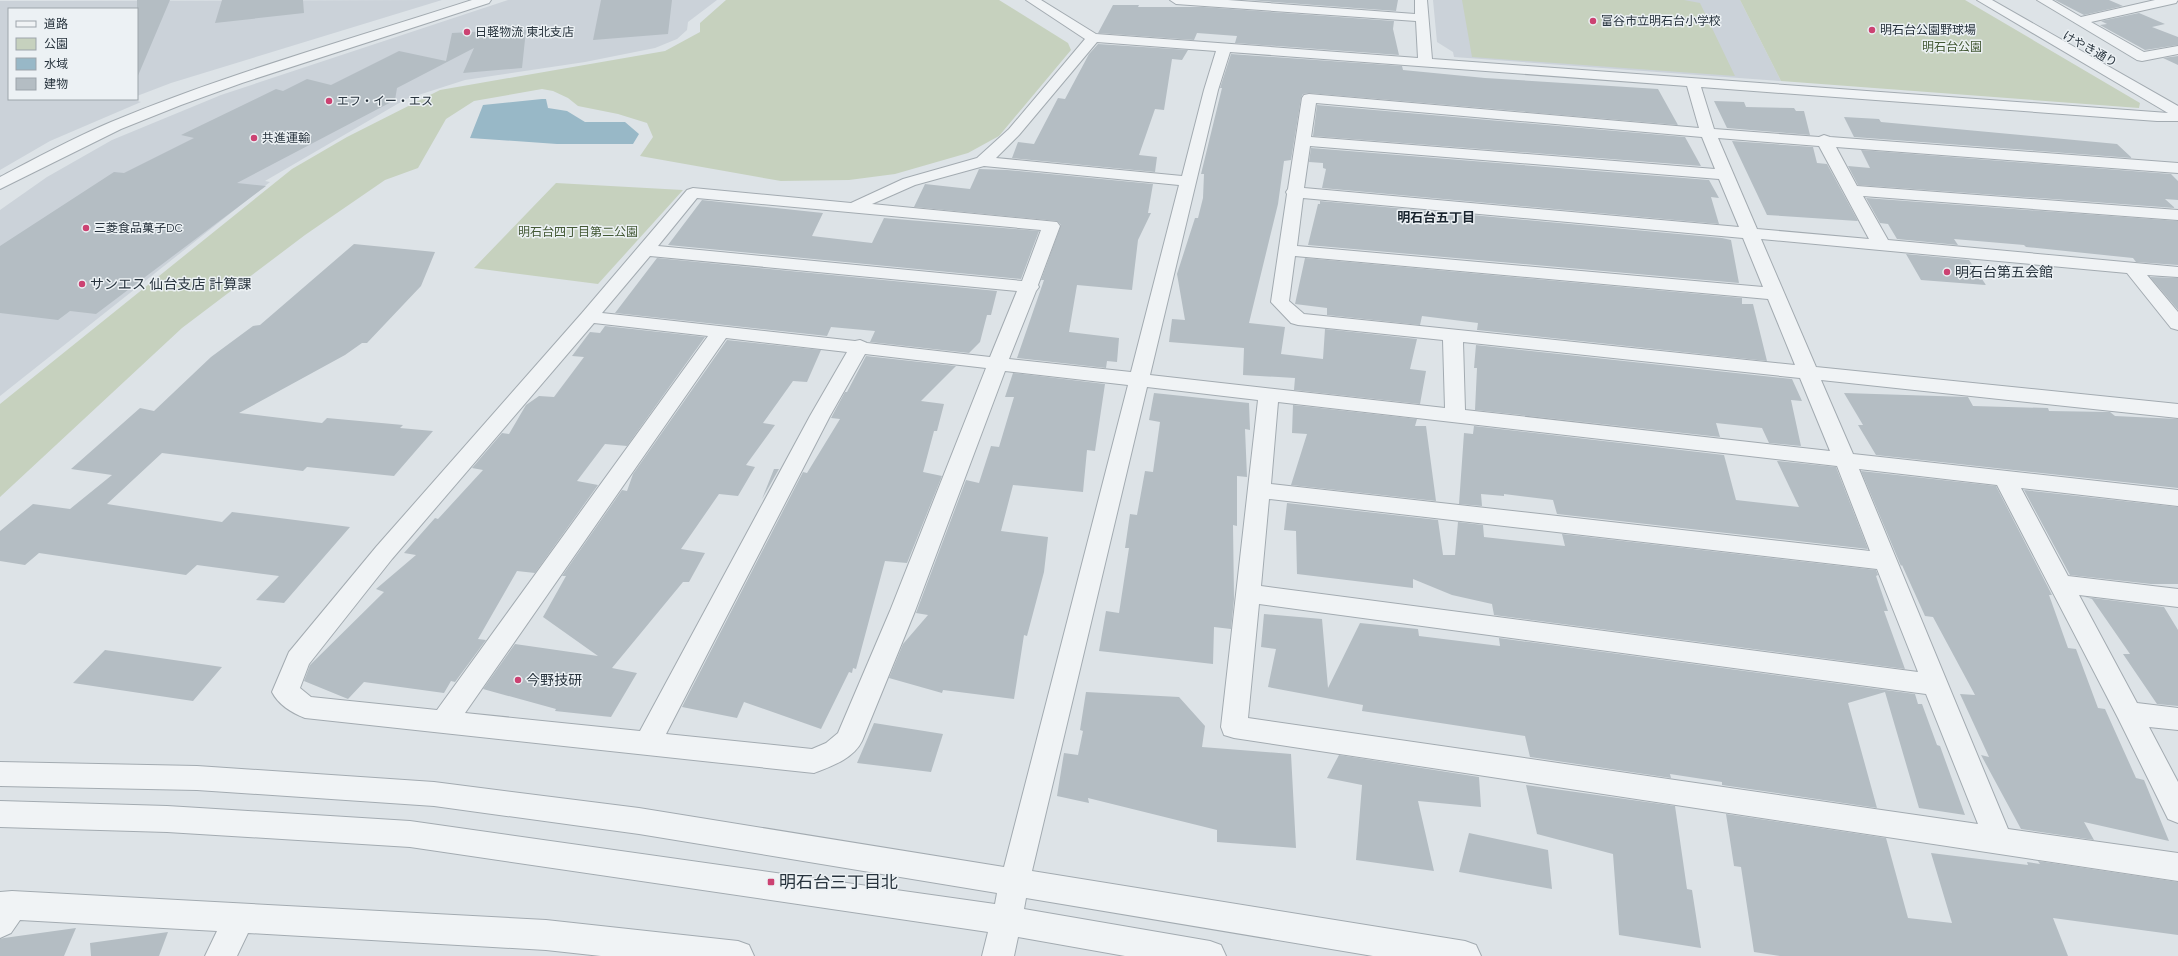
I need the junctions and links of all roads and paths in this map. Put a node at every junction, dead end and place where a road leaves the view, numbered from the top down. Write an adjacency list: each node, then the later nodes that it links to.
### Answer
1 (485, 0): 26 (street)
2 (1032, 0): 11 (street)
3 (1176, 0): 9 (street)
4 (1421, 0): 9 (street)
5 (1983, 0): 17 (street)
6 (2003, 0): 16 (street, けやき通り)
7 (2043, 0): 10 (street)
8 (2172, 0): 10 (street)
9 (1422, 18): 14 (street)
10 (2079, 21): 13 (street)
11 (1093, 38): 12 (street); 22 (street)
12 (1224, 48): 14 (street); 25 (street)
13 (2178, 50)
14 (1425, 63): 15 (street)
15 (1693, 84): 18 (street); 19 (street)
16 (2178, 98)
17 (2178, 112)
18 (2178, 117)
19 (1708, 133): 20 (street); 21 (street); 24 (street)
20 (1824, 140): 23 (street); 27 (street)
21 (1302, 141): 24 (street); 28 (street)
22 (983, 161): 25 (street); 29 (street)
23 (2178, 168)
24 (1726, 175): 31 (street)
25 (1188, 181): 46 (street)
26 (0, 184)
27 (1851, 190): 30 (street); 32 (street)
28 (1294, 192): 31 (street); 34 (street)
29 (853, 208): 33 (street); 37 (street)
30 (2178, 215)
31 (1751, 234): 32 (street); 38 (street)
32 (1882, 246): 35 (street)
33 (646, 250): 37 (street); 39 (street)
34 (1288, 250): 38 (street); 42 (street)
35 (2133, 269): 36 (street); 40 (street)
36 (2178, 272)
37 (1030, 287): 44 (street)
38 (1776, 294): 45 (street)
39 (589, 317): 41 (street); 61 (street)
40 (2178, 324)
41 (722, 331): 43 (street); 61 (street)
42 (1453, 335): 45 (street); 49 (street)
43 (860, 346): 44 (street); 62 (street)
44 (998, 362): 46 (street); 62 (street)
45 (1808, 373): 48 (street); 50 (street)
46 (1138, 378): 47 (street); 68 (street)
47 (1269, 394): 49 (street); 52 (street)
48 (2178, 411)
49 (1456, 415): 50 (street)
50 (1844, 458): 51 (street); 54 (street)
51 (2005, 479): 53 (street); 55 (street)
52 (1259, 490): 54 (street); 56 (street)
53 (2178, 498)
54 (1885, 561): 58 (street)
55 (2061, 584): 57 (street); 59 (street)
56 (1248, 593): 58 (street); 66 (street)
57 (2178, 598)
58 (1935, 685): 66 (street)
59 (2129, 713): 60 (street); 64 (street)
60 (2178, 719)
61 (444, 721): 62 (street)
62 (647, 744)
63 (0, 774): 68 (street)
64 (2178, 810)
65 (0, 814): 71 (street)
66 (1998, 840): 67 (street)
67 (2178, 867)
68 (1015, 881): 71 (street); 76 (street)
69 (4, 911): 70 (street)
70 (240, 917): 72 (street); 73 (street)
71 (1006, 920): 74 (street); 75 (street)
72 (221, 956)
73 (738, 956)
74 (998, 956)
75 (1210, 956)
76 (1465, 956)

